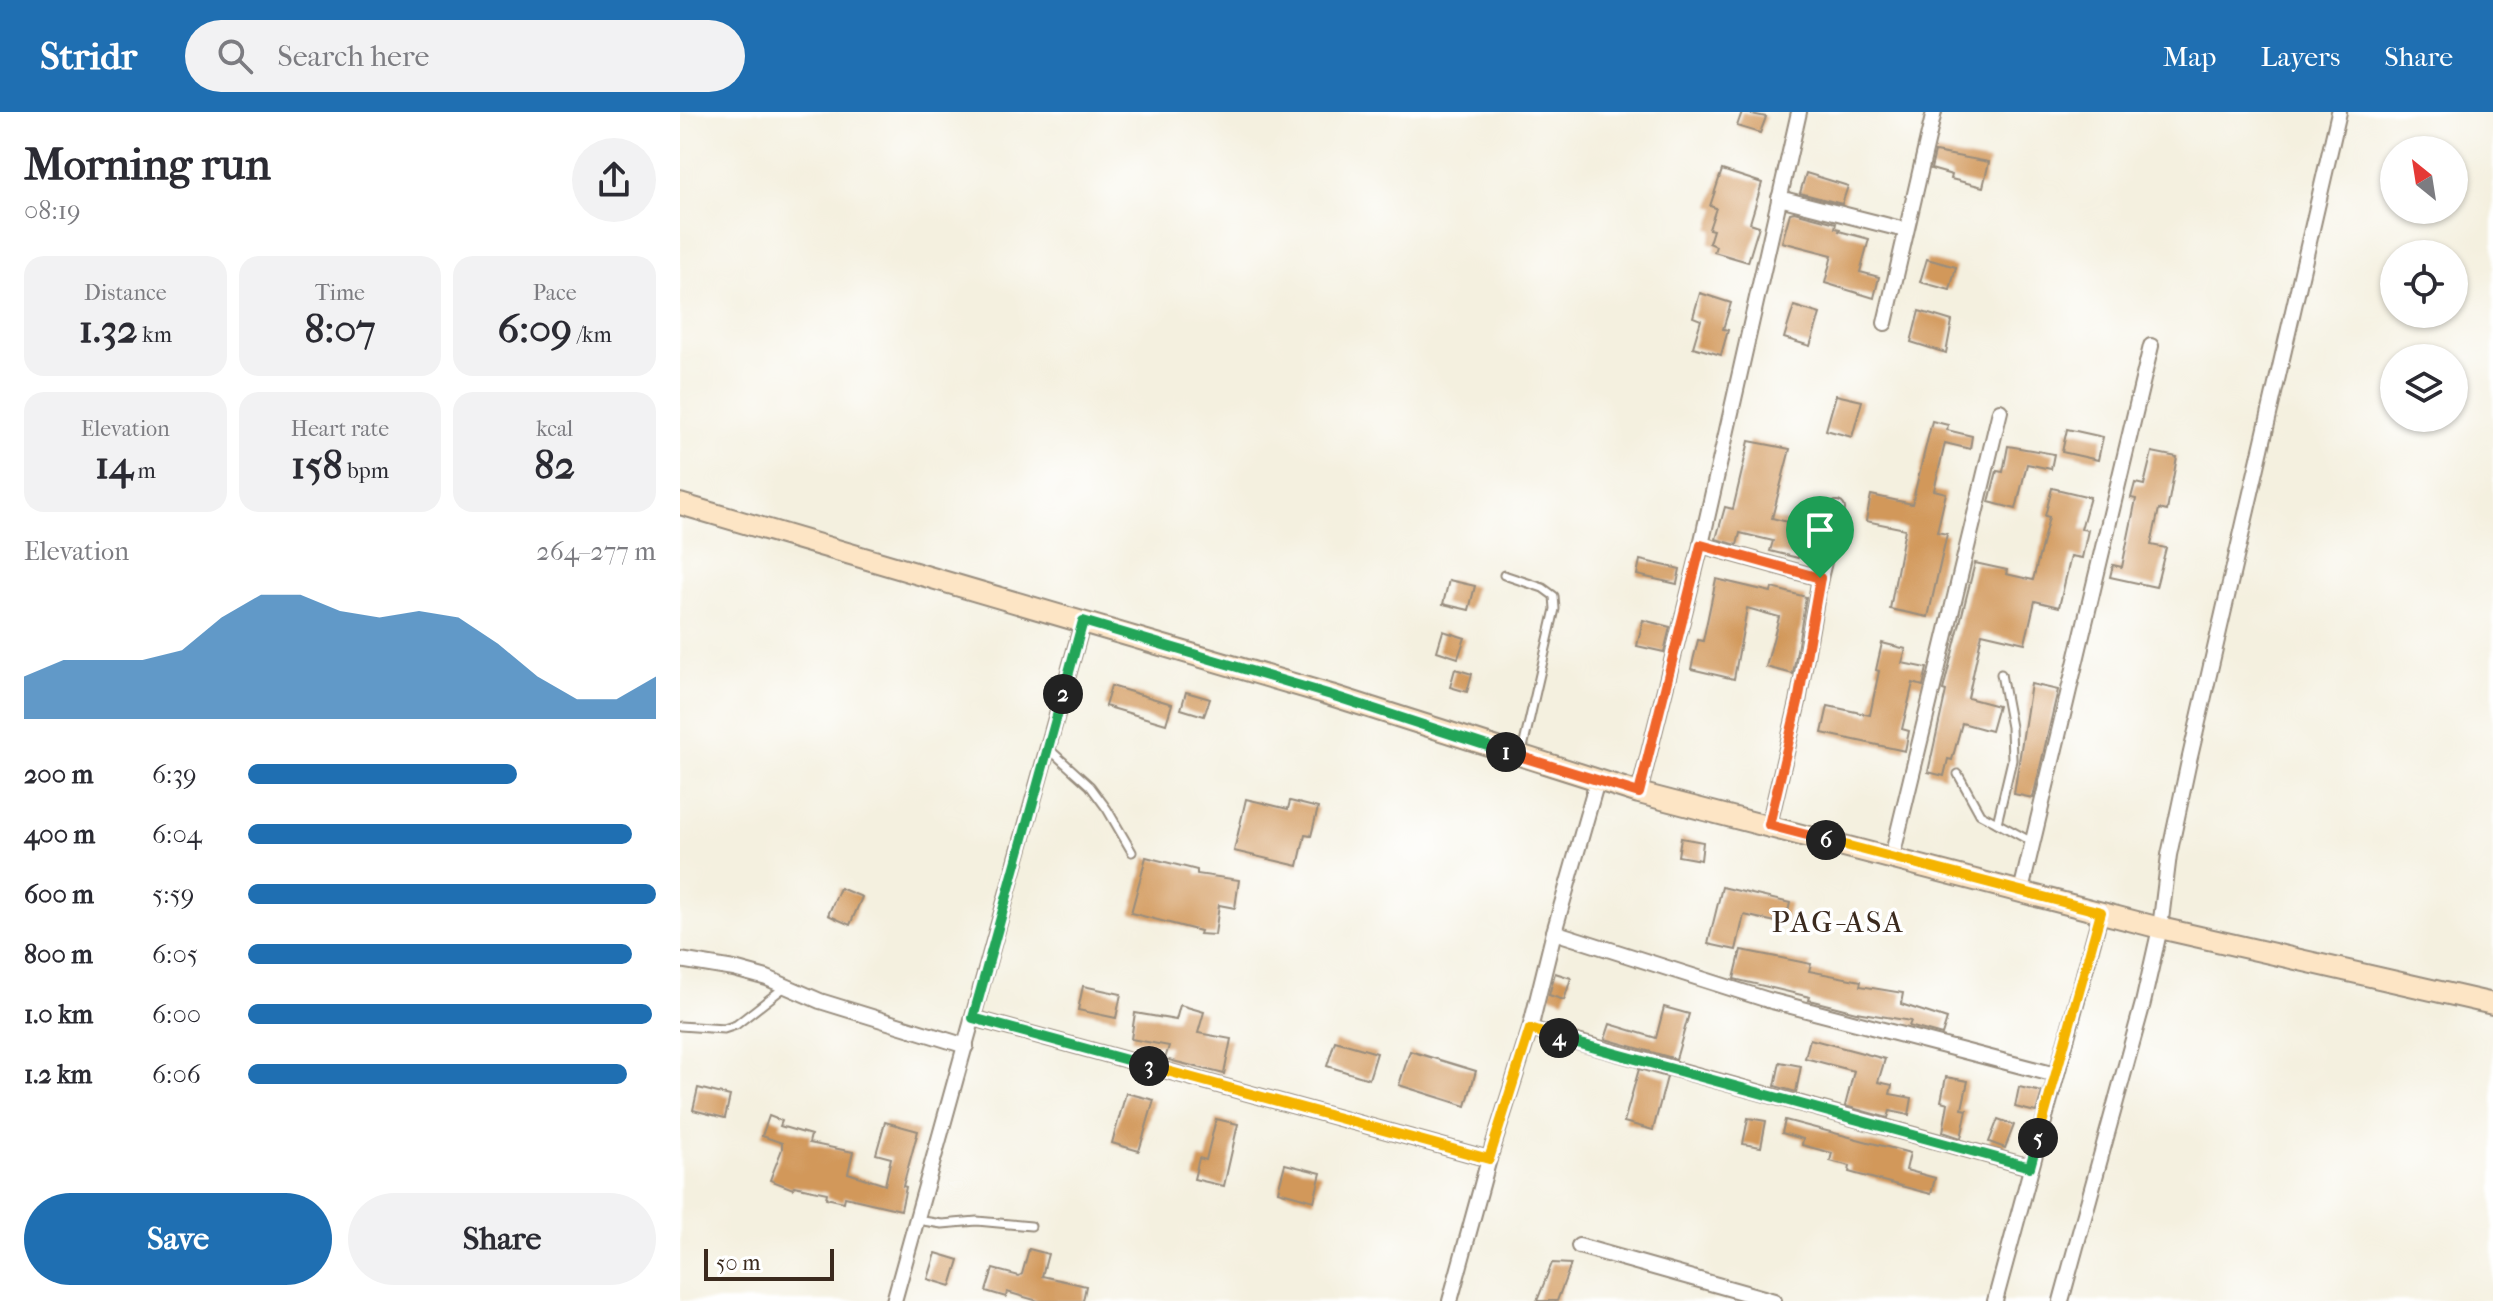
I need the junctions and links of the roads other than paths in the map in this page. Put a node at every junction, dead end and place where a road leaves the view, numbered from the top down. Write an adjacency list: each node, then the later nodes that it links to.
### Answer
1 (1799, 112): 4 (street)
2 (1934, 112): 5 (street)
3 (2339, 112): 28 (street)
4 (1779, 198): 5 (street); 11 (street)
5 (1905, 230): 6 (street)
6 (1885, 323)
7 (2151, 346): 23 (street)
8 (2000, 411): 25 (street)
9 (680, 504): 14 (street)
10 (1837, 509): 13 (street)
11 (1701, 545): 13 (street); 20 (street)
12 (1504, 575): 17 (lane)
13 (1820, 578): 22 (street)
14 (1083, 621): 16 (street); 17 (street)
15 (2001, 674): 21 (lane)
16 (1048, 748): 24 (lane); 33 (street)
17 (1521, 757): 19 (street)
18 (1958, 774): 21 (lane)
19 (1597, 781): 20 (street); 29 (street)
20 (1639, 793): 22 (street)
21 (1997, 823): 23 (lane)
22 (1769, 825): 25 (street)
23 (2032, 842): 26 (street)
24 (1132, 852)
25 (1892, 857): 26 (street)
26 (2021, 891): 27 (street)
27 (2101, 912): 28 (street); 37 (street)
28 (2160, 928): 32 (street); 47 (street)
29 (1554, 932): 35 (street); 37 (street)
30 (680, 960): 31 (street)
31 (786, 986): 34 (lane); 36 (street)
32 (2493, 1004)
33 (973, 1018): 36 (street); 38 (street)
34 (680, 1026)
35 (1530, 1029): 38 (street); 39 (street)
36 (966, 1046): 40 (street)
37 (2056, 1075): 39 (street)
38 (1489, 1159): 44 (street)
39 (2030, 1167): 46 (street)
40 (917, 1220): 41 (lane); 43 (street)
41 (1031, 1226)
42 (1579, 1246): 45 (street)
43 (894, 1301)
44 (1450, 1301)
45 (1774, 1301)
46 (1995, 1301)
47 (2061, 1301)

